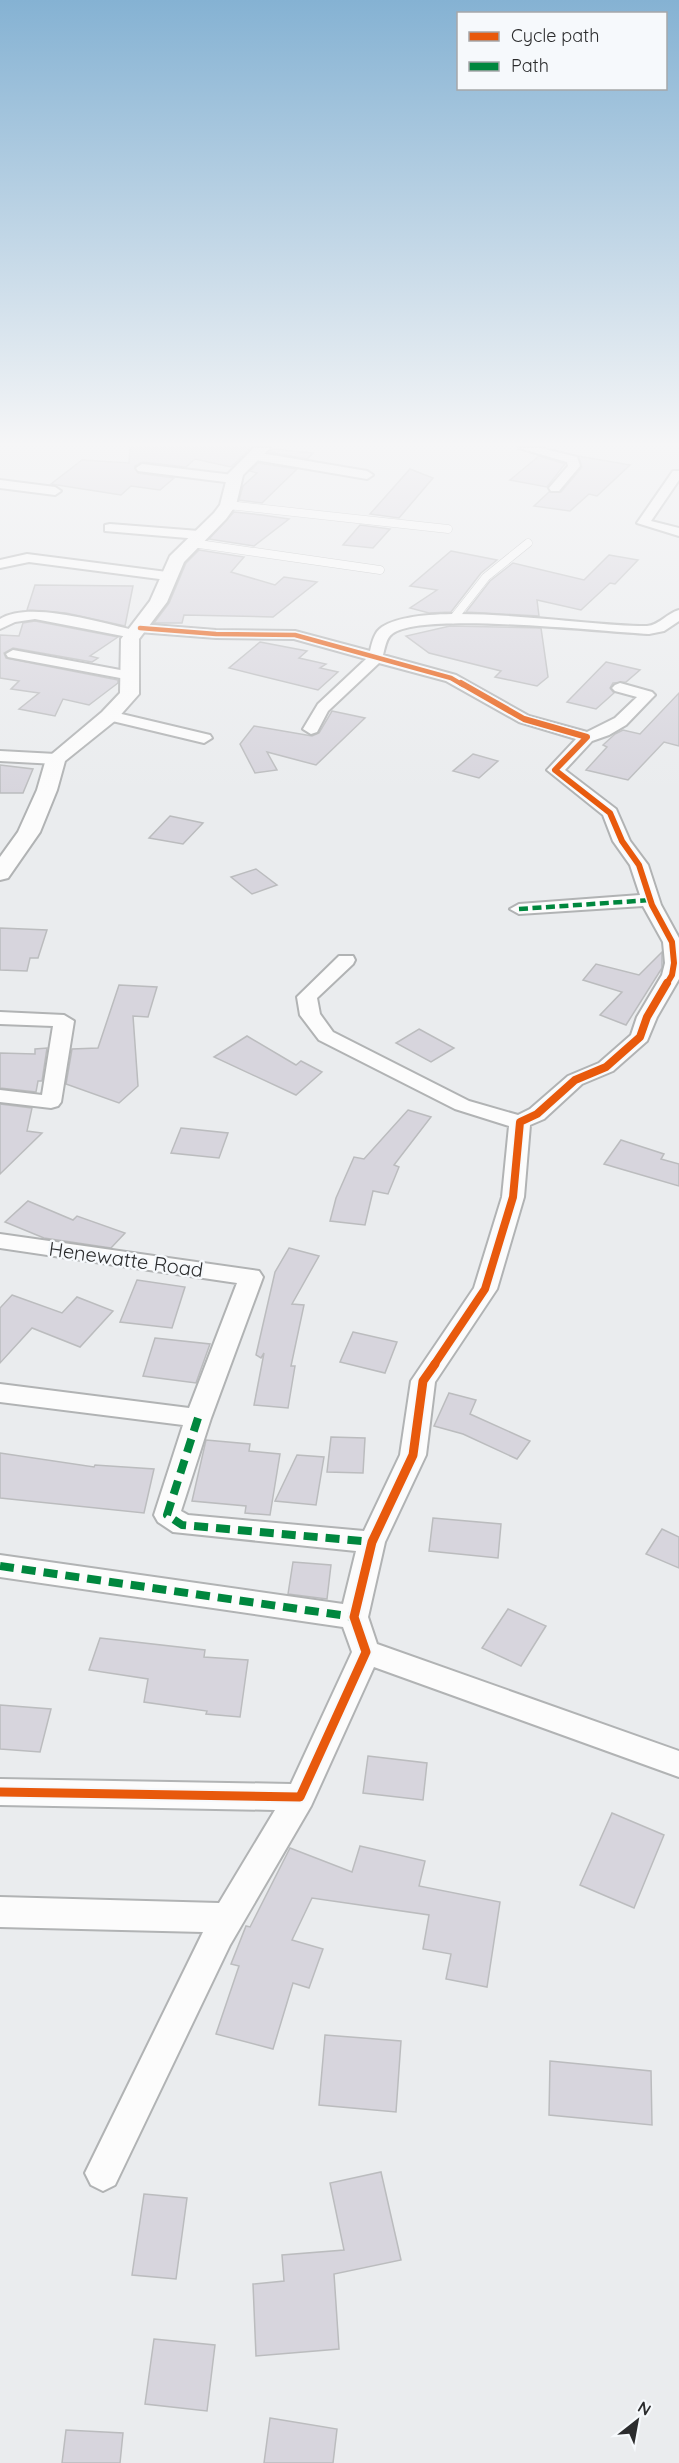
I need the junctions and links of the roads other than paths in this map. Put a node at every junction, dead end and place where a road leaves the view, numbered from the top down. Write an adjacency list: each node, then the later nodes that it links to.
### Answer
1 (65, 563): 6 (street)
2 (174, 563): 6 (street)
3 (338, 563): 5 (lane)
4 (503, 563): 8 (lane)
5 (380, 570)
6 (167, 576): 10 (street)
7 (679, 614): 8 (street)
8 (453, 619): 12 (street)
9 (0, 625): 10 (street)
10 (137, 631): 12 (street); 13 (street)
11 (13, 654): 13 (street)
12 (375, 658): 16 (street); 17 (street)
13 (131, 676): 15 (street)
14 (620, 688): 17 (street)
15 (109, 716): 18 (street); 20 (street)
16 (311, 729)
17 (587, 737): 22 (street)
18 (204, 738)
19 (0, 756): 20 (street)
20 (56, 759): 21 (street)
21 (0, 873)
22 (651, 900): 23 (street); 27 (street)
23 (519, 909)
24 (346, 960): 27 (street)
25 (0, 1018): 26 (street)
26 (0, 1096)
27 (520, 1122): 31 (street)
28 (0, 1241): 30 (street, Henewatte Road)
29 (0, 1393): 30 (street)
30 (198, 1418): 31 (street)
31 (372, 1542): 33 (street)
32 (0, 1566): 33 (street)
33 (354, 1617): 34 (street)
34 (366, 1652): 35 (street); 37 (street)
35 (679, 1764)
36 (0, 1792): 37 (street)
37 (300, 1797): 39 (street)
38 (0, 1912): 39 (street)
39 (225, 1918): 40 (street)
40 (103, 2173)

